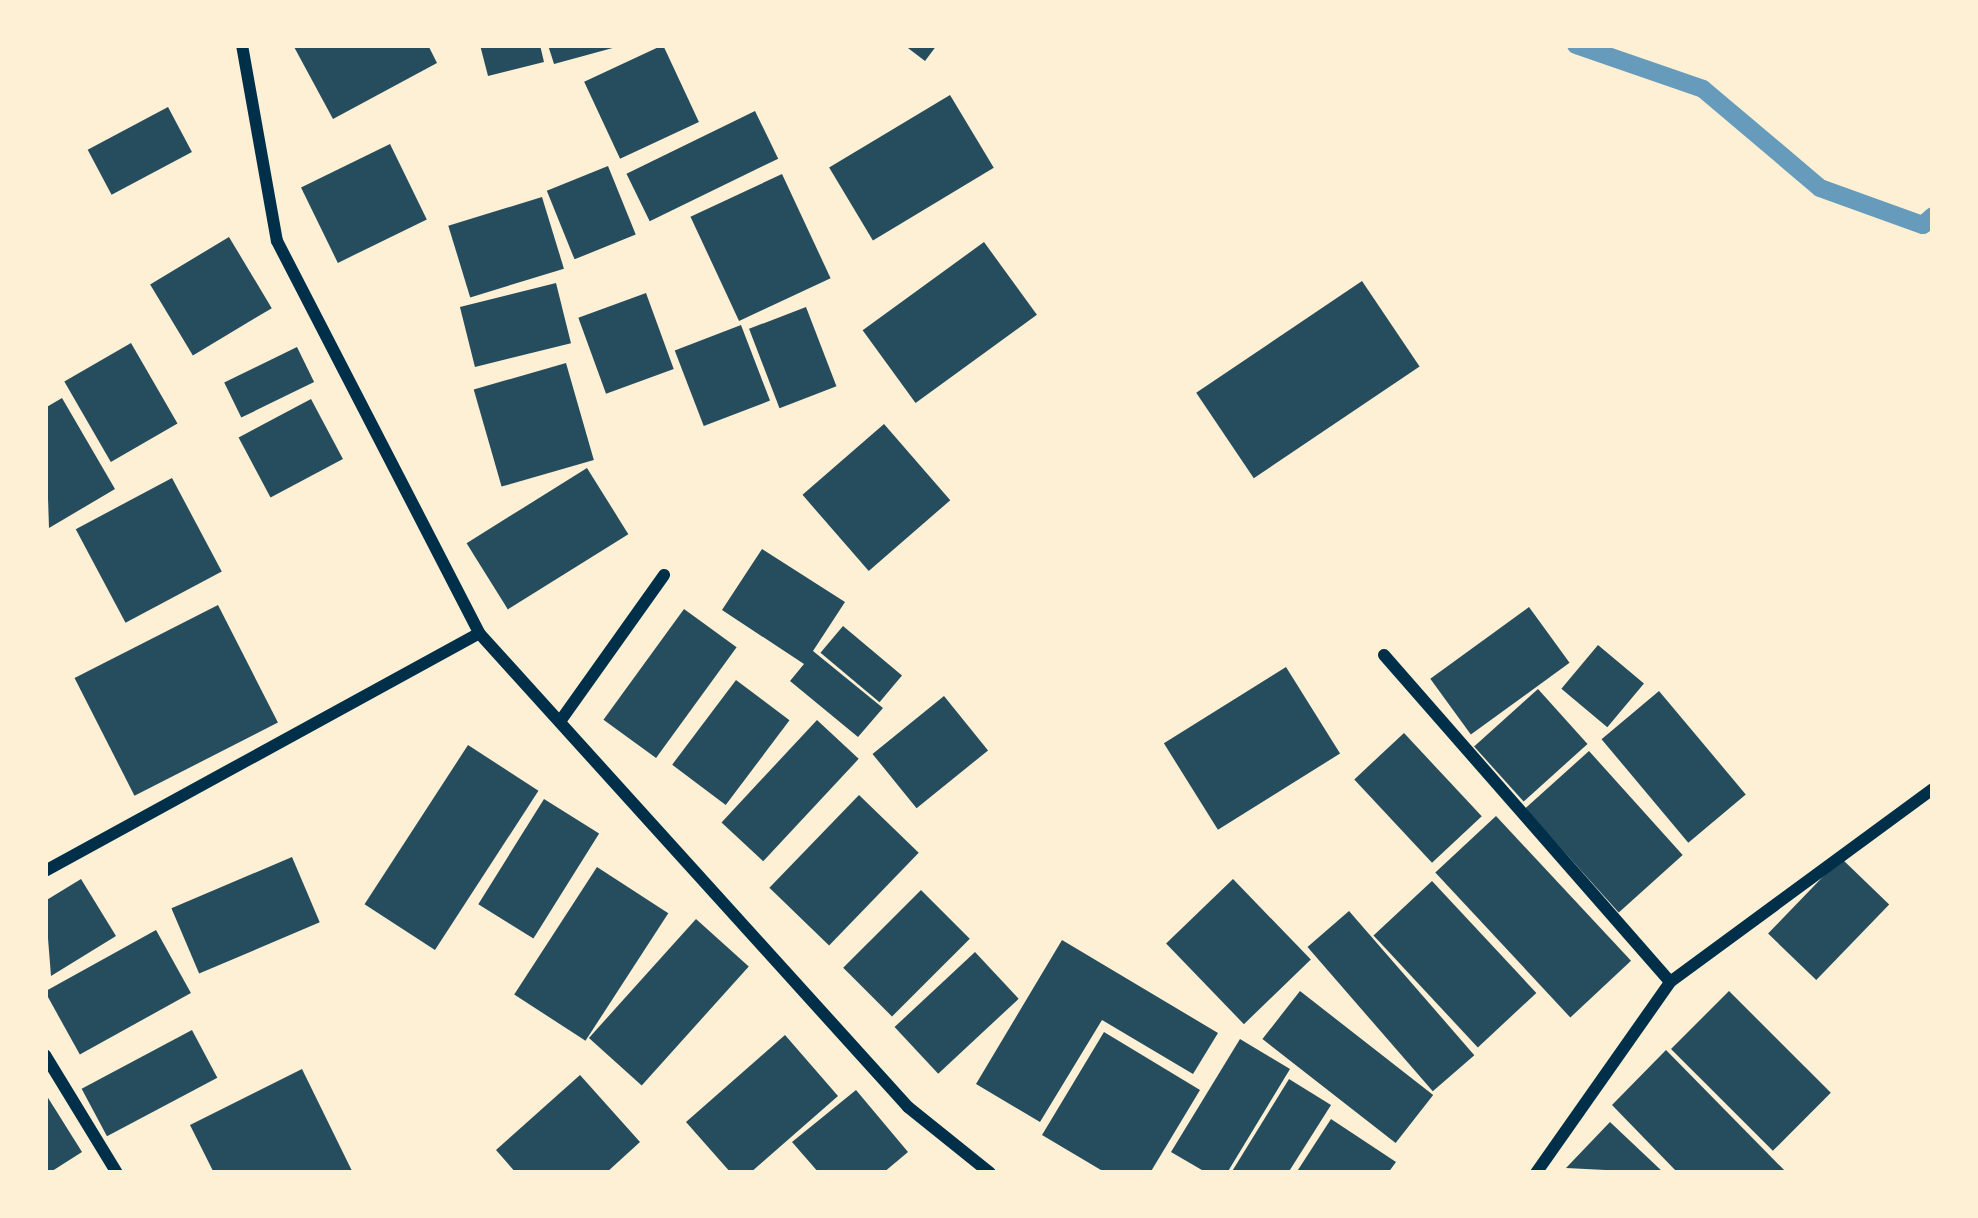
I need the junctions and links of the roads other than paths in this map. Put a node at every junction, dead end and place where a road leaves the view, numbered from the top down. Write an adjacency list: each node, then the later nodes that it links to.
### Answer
1 (242, 45): 3 (street)
2 (664, 574): 5 (street)
3 (479, 633): 5 (street); 7 (street)
4 (1384, 655): 8 (street)
5 (561, 720): 11 (street)
6 (1933, 789): 8 (street)
7 (45, 871)
8 (1670, 982): 12 (street)
9 (45, 1055): 10 (street)
10 (117, 1173)
11 (990, 1173)
12 (1537, 1173)

